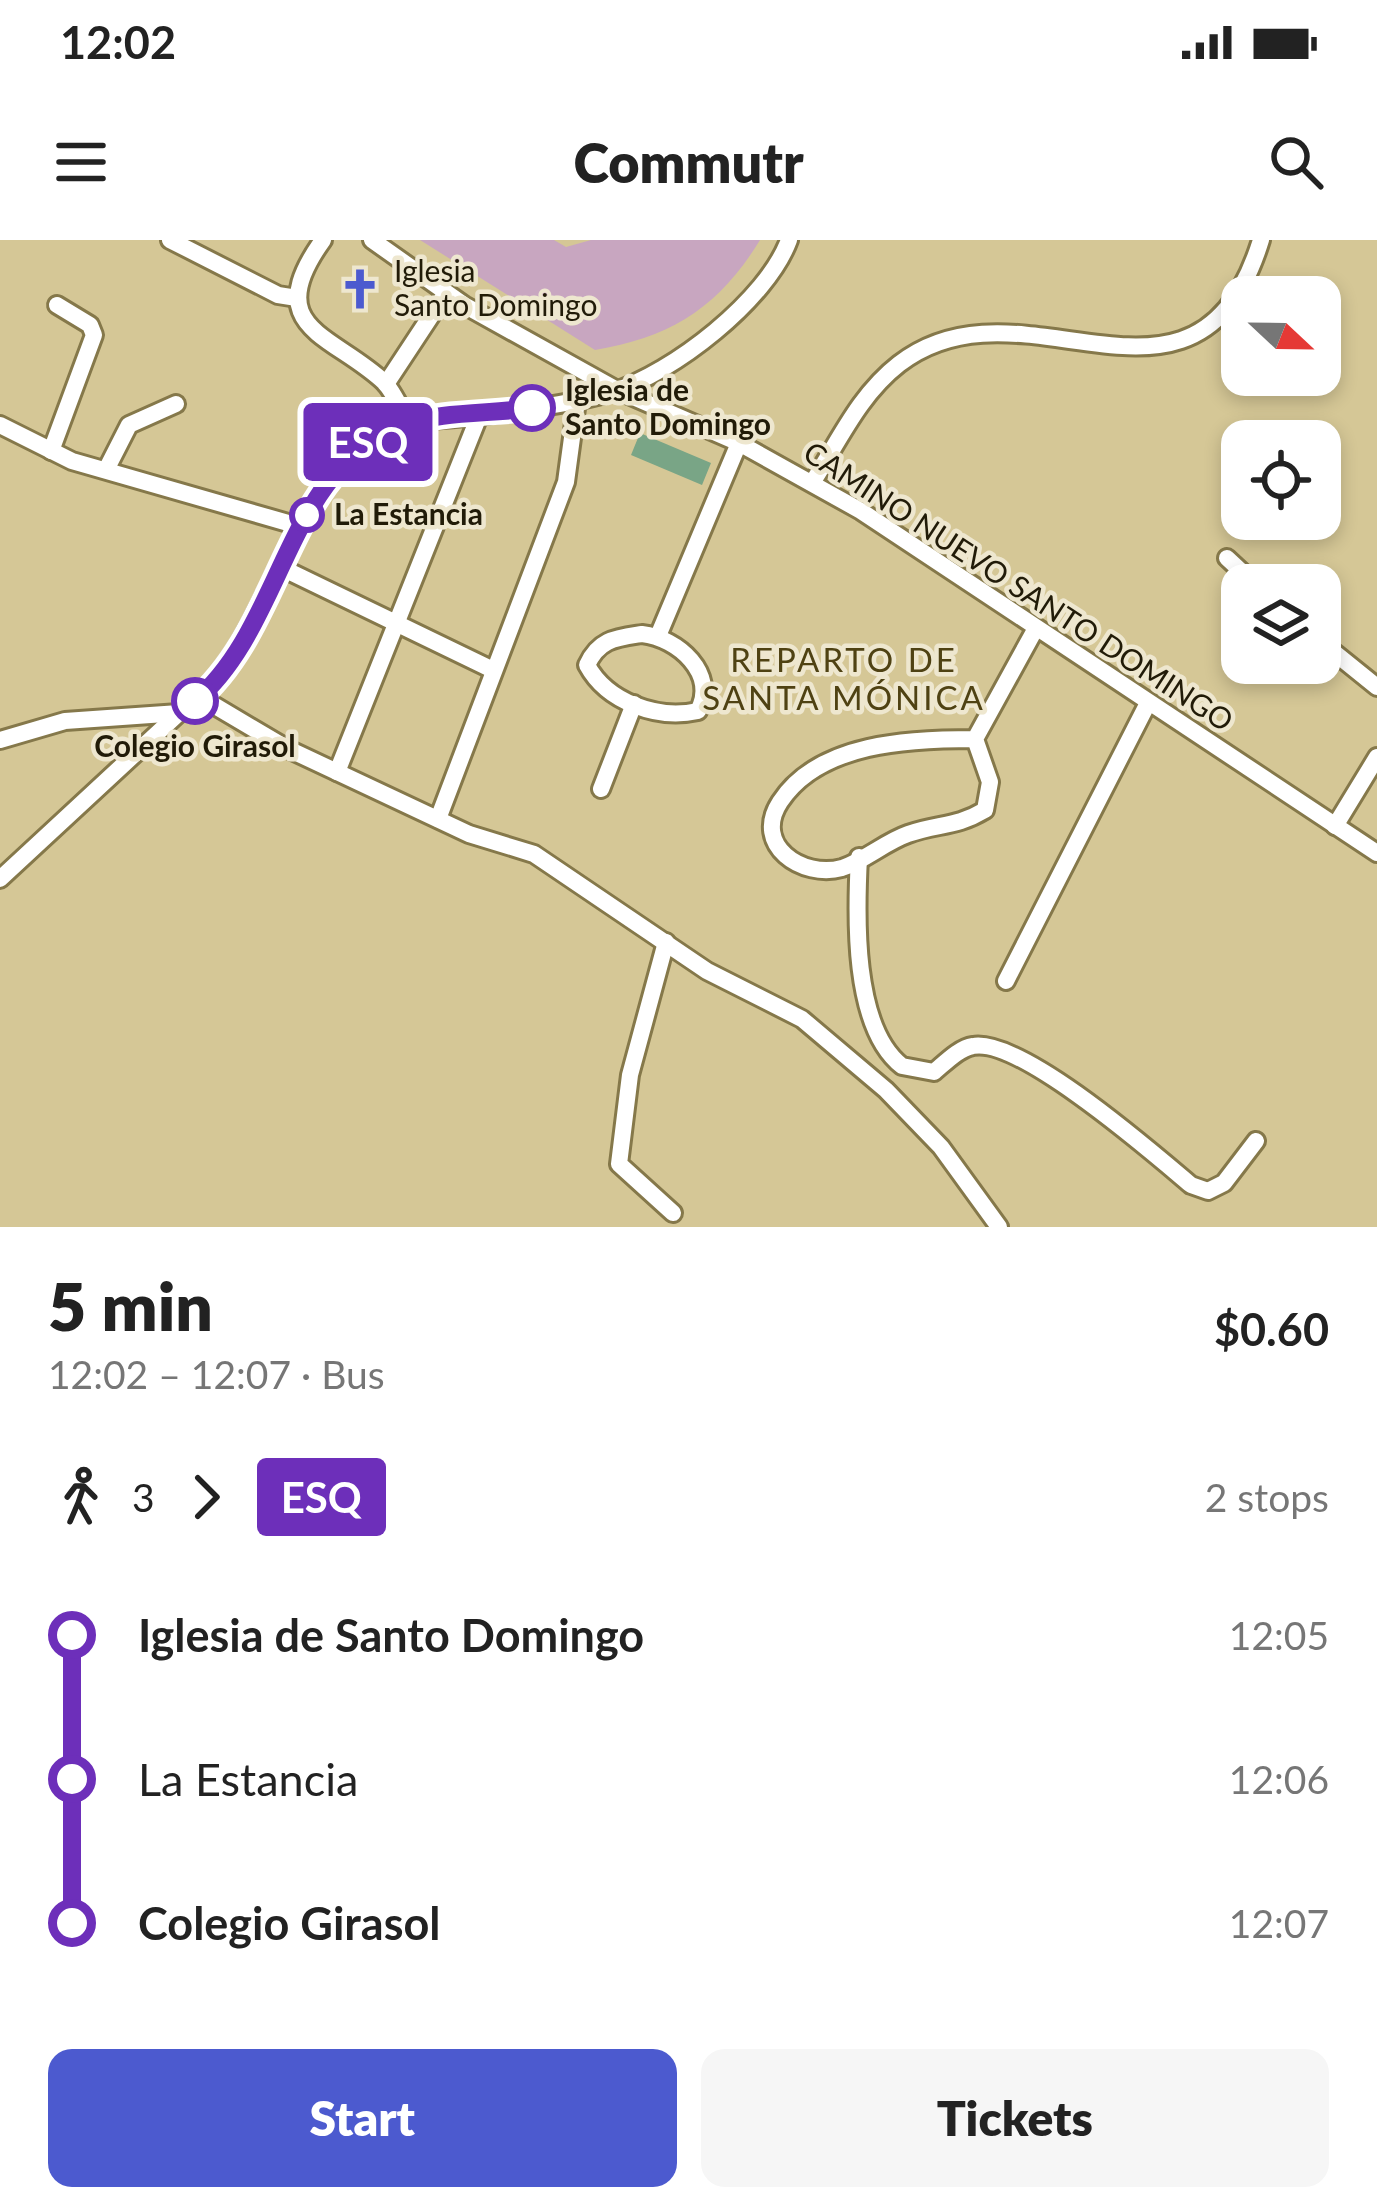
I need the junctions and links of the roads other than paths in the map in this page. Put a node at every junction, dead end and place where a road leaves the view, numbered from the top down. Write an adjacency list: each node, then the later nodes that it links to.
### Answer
1 (170, 240): 7 (street)
2 (323, 240): 7 (street)
3 (372, 240): 6 (street, CAMINO NUEVO SANTO DOMINGO)
4 (789, 240): 10 (street)
5 (1261, 240): 19 (street)
6 (446, 293): 9 (street); 10 (street, CAMINO NUEVO SANTO DOMINGO)
7 (297, 298): 9 (street)
8 (58, 305): 17 (street)
9 (386, 384): 14 (street)
10 (617, 391): 11 (street); 16 (street, CAMINO NUEVO SANTO DOMINGO)
11 (577, 400): 13 (street); 28 (street)
12 (176, 404): 18 (street)
13 (479, 416): 14 (street); 24 (street)
14 (408, 422): 20 (street)
15 (0, 425): 17 (street)
16 (740, 443): 19 (street, CAMINO NUEVO SANTO DOMINGO); 26 (street)
17 (52, 452): 18 (street)
18 (106, 470): 20 (street)
19 (812, 483): 25 (street, CAMINO NUEVO SANTO DOMINGO)
20 (302, 527): 23 (street)
21 (1227, 559): 22 (street)
22 (1233, 564)
23 (283, 568): 24 (street); 30 (street)
24 (396, 624): 28 (street); 38 (street)
25 (1036, 628): 31 (street, CAMINO NUEVO SANTO DOMINGO); 35 (street)
26 (658, 635): 32 (street); 32 (street)
27 (1341, 659): 29 (street)
28 (493, 670): 40 (street)
29 (1373, 686): 33 (street)
30 (200, 698): 34 (street); 38 (street)
31 (1148, 703): 41 (street, CAMINO NUEVO SANTO DOMINGO); 46 (street)
32 (634, 704): 39 (street)
33 (1377, 706)
34 (179, 713): 36 (street); 44 (street)
35 (975, 739): 43 (street); 43 (street)
36 (0, 740)
37 (1377, 757): 41 (street)
38 (337, 772): 40 (street)
39 (601, 789)
40 (438, 820): 45 (street)
41 (1335, 826): 42 (street, CAMINO NUEVO SANTO DOMINGO)
42 (1377, 853)
43 (859, 857): 47 (street)
44 (0, 879)
45 (666, 942): 48 (street); 49 (street)
46 (1006, 981)
47 (1256, 1141)
48 (673, 1213)
49 (999, 1227)

